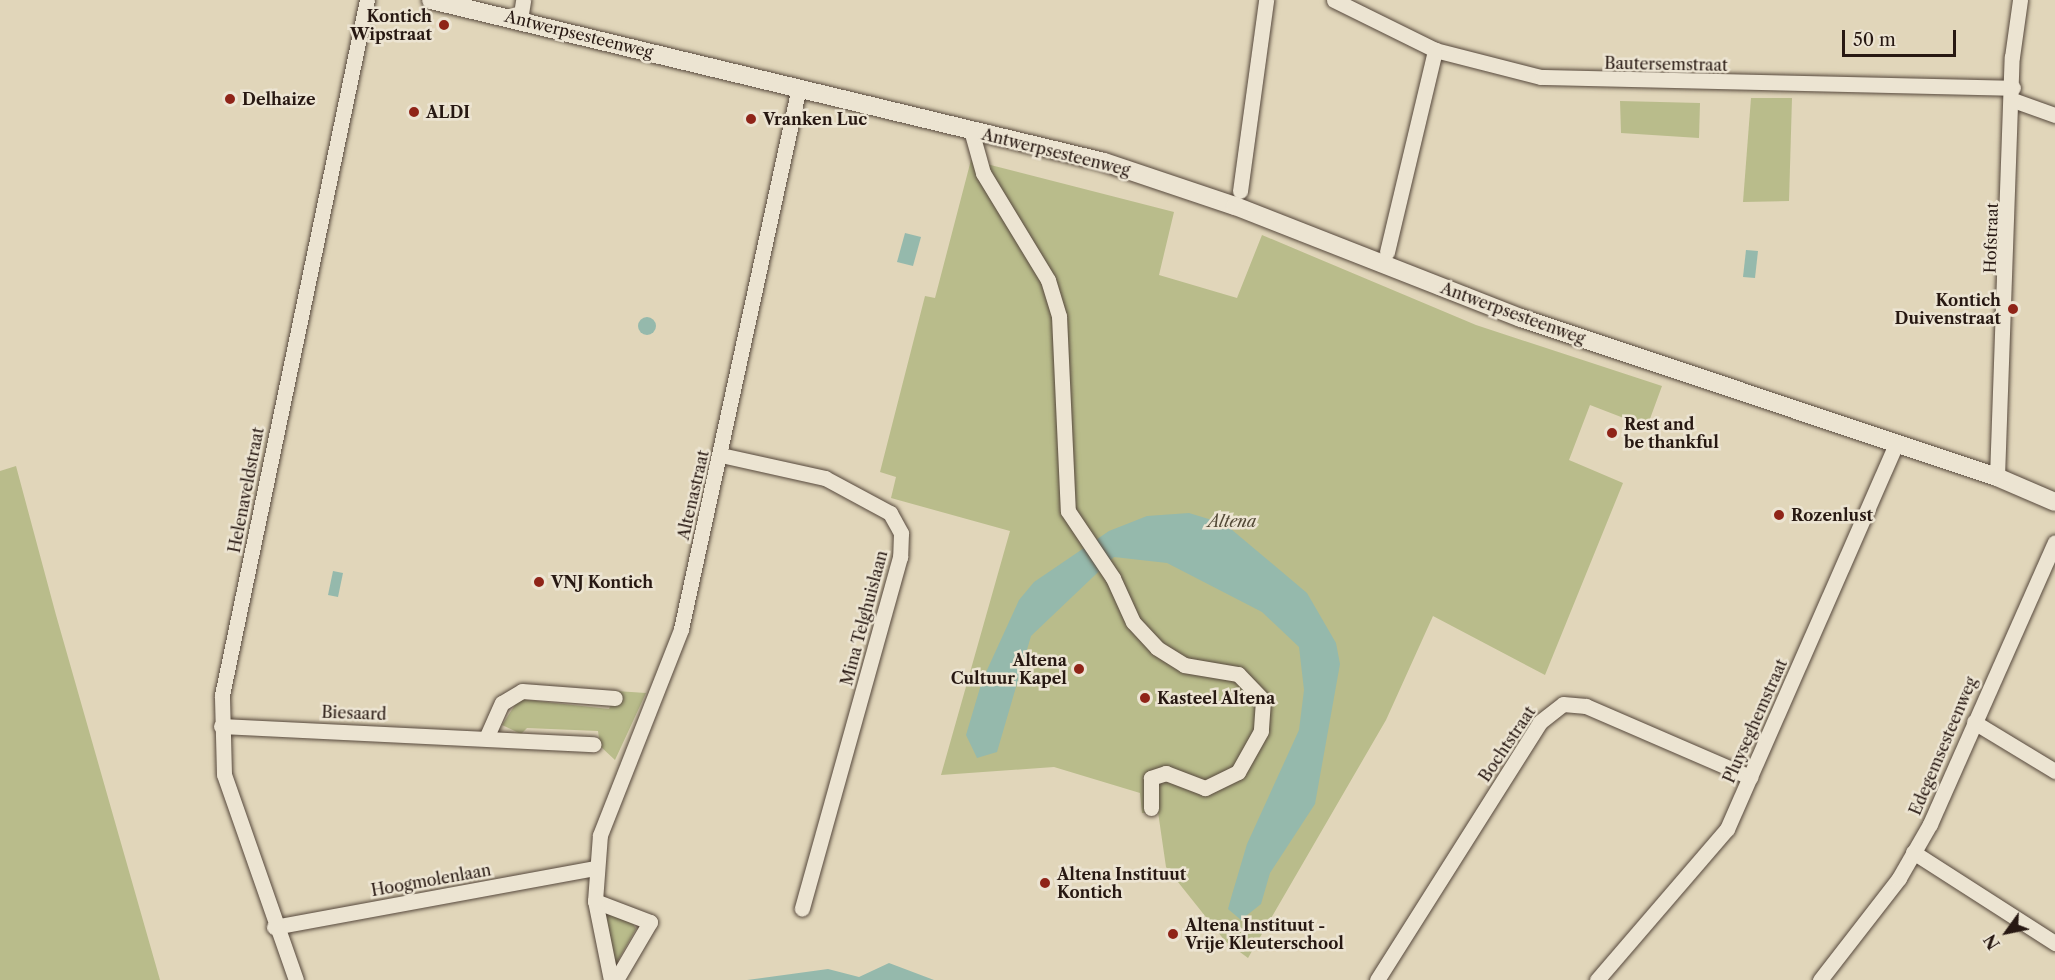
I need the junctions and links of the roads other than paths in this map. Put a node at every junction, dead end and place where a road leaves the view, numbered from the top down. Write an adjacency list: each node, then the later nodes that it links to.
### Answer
1 (367, 0): 21 (street, Helenaveldstraat)
2 (431, 0): 6 (street, Antwerpsesteenweg)
3 (1266, 0): 12 (street)
4 (1334, 0): 7 (street, Bautersemstraat)
5 (2020, 0): 9 (street, Hofstraat)
6 (522, 8): 8 (street, Antwerpsesteenweg)
7 (1435, 50): 9 (street, Bautersemstraat); 13 (street)
8 (799, 87): 11 (street, Antwerpsesteenweg); 15 (street, Altenastraat)
9 (2013, 94): 10 (street, Bautersemstraat); 16 (street, Hofstraat)
10 (2055, 115)
11 (971, 130): 14 (street, Antwerpsesteenweg); 26 (street, Antwerpsesteenweg)
12 (1240, 191)
13 (1386, 252)
14 (1896, 444): 16 (street, Antwerpsesteenweg); 25 (street, Pluyseghemstraat)
15 (720, 454): 28 (street, Altenastraat); 30 (street, Mina Telghuislaan)
16 (1998, 477): 17 (street, Antwerpsesteenweg)
17 (2055, 502)
18 (2055, 542): 20 (street, Edegemsesteenweg)
19 (615, 698): 22 (street)
20 (1974, 722): 24 (street); 27 (street, Edegemsesteenweg)
21 (221, 726): 22 (street, Biesaard); 31 (street, Helenaveldstraat)
22 (487, 736): 23 (street, Biesaard)
23 (594, 744)
24 (2055, 771)
25 (1750, 777): 35 (street, Bochtstraat); 36 (street, Pluyseghemstraat)
26 (1152, 808)
27 (1913, 852): 32 (street); 37 (street, Edegemsesteenweg)
28 (594, 868): 29 (street, Altenastraat); 31 (street, Hoogmolenlaan)
29 (595, 901): 34 (street, Altenastraat); 34 (street, Altenastraat)
30 (802, 909)
31 (274, 927): 33 (street, Helenaveldstraat)
32 (2055, 943)
33 (297, 980)
34 (613, 980)
35 (1377, 980)
36 (1597, 980)
37 (1820, 980)

